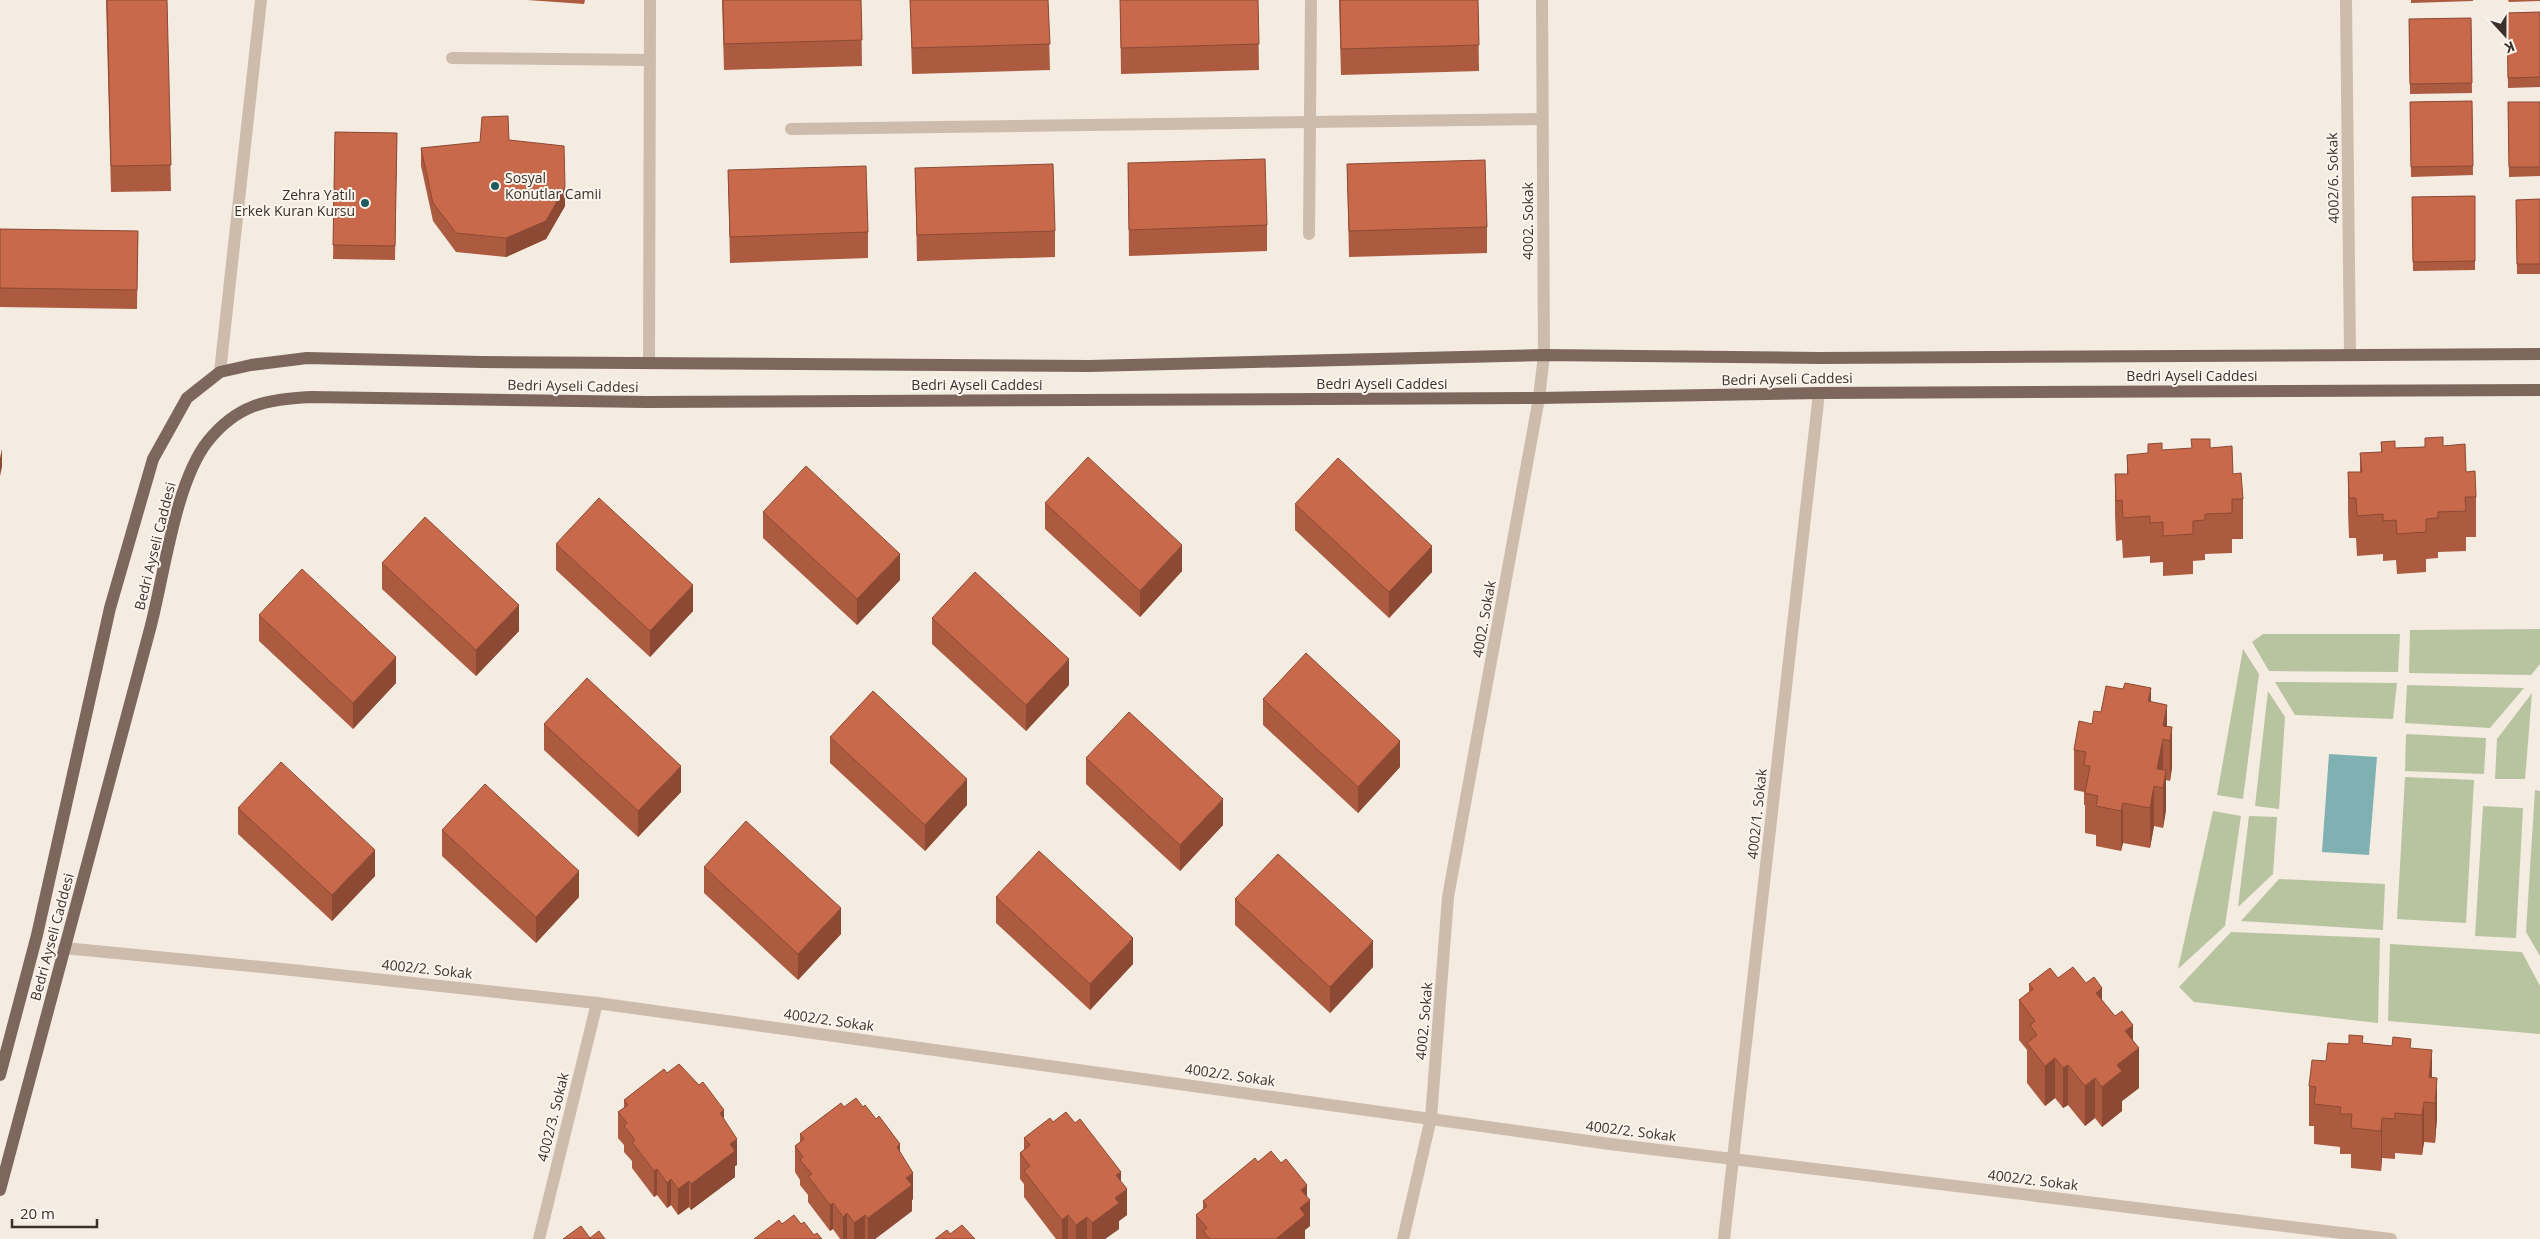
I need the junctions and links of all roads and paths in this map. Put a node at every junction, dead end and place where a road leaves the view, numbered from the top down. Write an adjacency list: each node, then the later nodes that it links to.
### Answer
1 (261, 0): 16 (street)
2 (650, 0): 7 (street)
3 (1311, 0): 9 (street)
4 (1542, 0): 8 (street, 4002. Sokak)
5 (2346, 0): 14 (street, 4002/6. Sokak)
6 (452, 58): 7 (street)
7 (650, 60): 15 (street)
8 (1542, 119): 9 (street); 13 (street, 4002. Sokak)
9 (1310, 122): 10 (street); 11 (street)
10 (791, 129)
11 (1309, 234)
12 (2540, 354): 14 (main road, Bedri Ayseli Caddesi)
13 (1544, 355): 14 (main road, Bedri Ayseli Caddesi); 15 (main road, Bedri Ayseli Caddesi); 19 (street, 4002. Sokak)
14 (2350, 355)
15 (649, 363): 16 (main road, Bedri Ayseli Caddesi)
16 (220, 372): 22 (main road, Bedri Ayseli Caddesi)
17 (2540, 390): 18 (main road, Bedri Ayseli Caddesi)
18 (1819, 393): 19 (main road, Bedri Ayseli Caddesi); 24 (street, 4002/1. Sokak)
19 (1539, 398): 20 (main road, Bedri Ayseli Caddesi); 23 (street, 4002. Sokak)
20 (64, 948): 21 (street, 4002/2. Sokak); 25 (main road, Bedri Ayseli Caddesi)
21 (597, 1003): 23 (street, 4002/2. Sokak); 26 (street, 4002/3. Sokak)
22 (0, 1075)
23 (1431, 1118): 24 (street, 4002/2. Sokak); 27 (street, 4002. Sokak)
24 (1734, 1159): 28 (street, 4002/1. Sokak); 29 (street, 4002/2. Sokak)
25 (0, 1190)
26 (539, 1239)
27 (1403, 1239)
28 (1724, 1239)
29 (2391, 1239)

